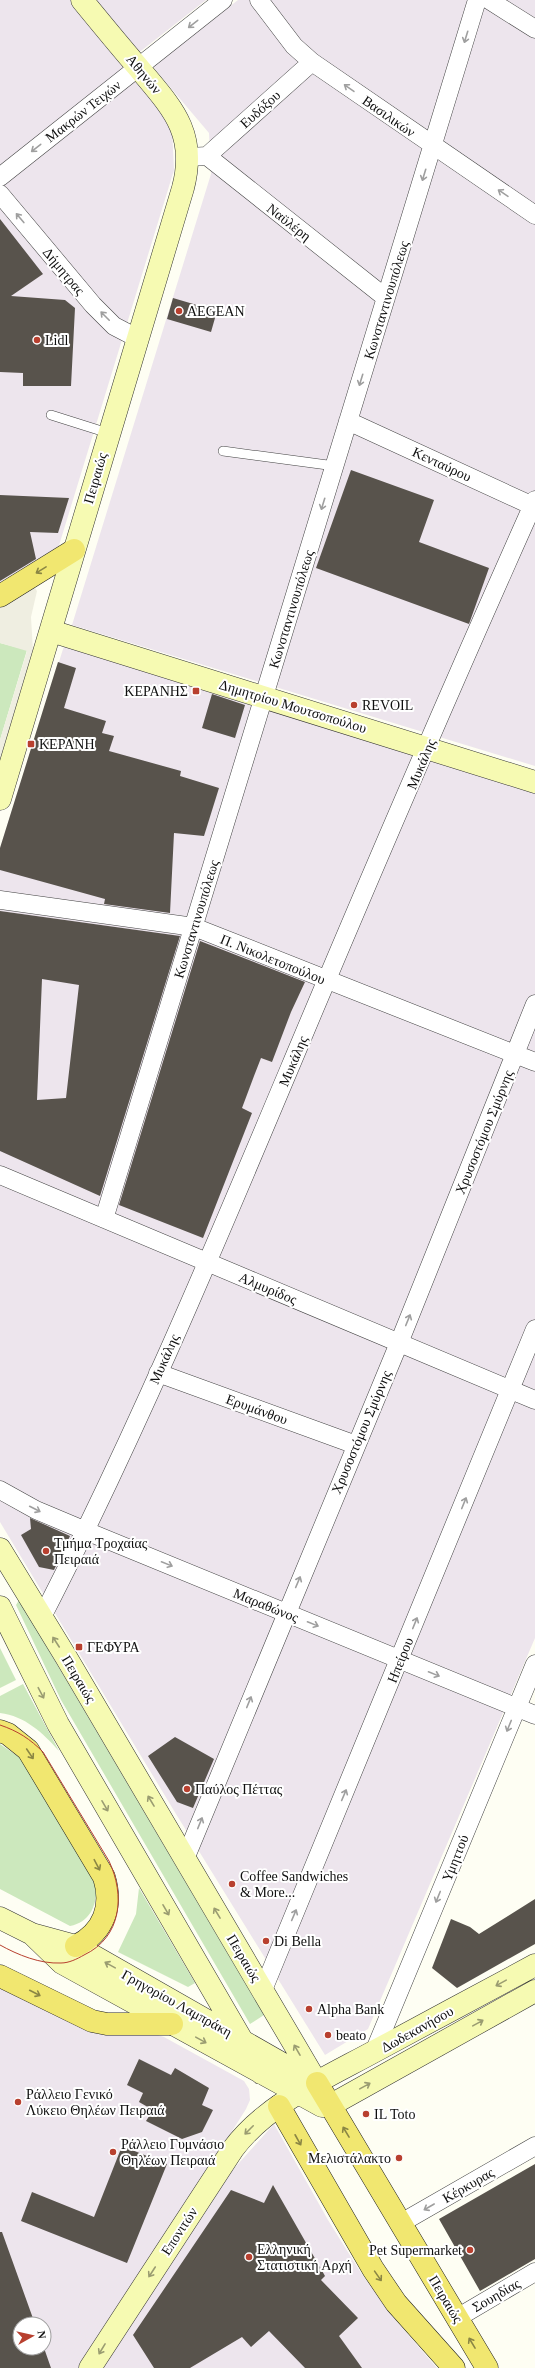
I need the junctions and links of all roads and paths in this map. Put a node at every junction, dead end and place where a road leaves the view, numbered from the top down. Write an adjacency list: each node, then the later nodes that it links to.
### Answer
1 (82, 0): 8 (main road, Αθηνών)
2 (223, 0): 8 (street, Μακρών Τειχών, one-way to 8)
3 (259, 0): 7 (street, Βασιλικών)
4 (477, 0): 9 (street, Κωνσταντινουπόλεως, one-way to 9)
5 (489, 0): 6 (street)
6 (535, 29)
7 (312, 62): 9 (street, Βασιλικών, one-way to 7); 10 (street, Ευδόξου)
8 (138, 68): 10 (main road, Αθηνών); 11 (street, Μακρών Τειχών, one-way to 11)
9 (433, 146): 13 (street, Βασιλικών, one-way to 9); 14 (street, Κωνσταντινουπόλεως, one-way to 14)
10 (198, 157): 14 (street, Ναϋλέρη); 15 (main road, Πειραιώς)
11 (0, 177)
12 (0, 194): 15 (street, Δήμητρας, one-way to 12)
13 (535, 215)
14 (386, 298): 17 (street, Κωνσταντινουπόλεως, one-way to 17)
15 (137, 338): 18 (main road, Πειραιώς)
16 (51, 415): 18 (lane)
17 (348, 421): 20 (street, Κωνσταντινουπόλεως); 21 (street, Κενταύρου)
18 (108, 433): 22 (main road, Πειραιώς)
19 (223, 451): 20 (lane)
20 (334, 466): 25 (street, Κωνσταντινουπόλεως, one-way to 25)
21 (534, 504): 26 (street, Μυκάλης)
22 (74, 550): 23 (main road, one-way to 23); 24 (main road, Πειραιώς)
23 (0, 596)
24 (51, 631): 25 (main road, Δημητρίου Μουτσοπούλου); 28 (main road, Πειραιώς)
25 (264, 697): 26 (main road, Δημητρίου Μουτσοπούλου); 30 (street, Κωνσταντινουπόλεως)
26 (428, 748): 27 (main road, Δημητρίου Μουτσοπούλου); 31 (street, Μυκάλης)
27 (535, 782)
28 (0, 799)
29 (0, 900): 30 (street, Π. Νικολετοπούλου)
30 (194, 927): 31 (street, Π. Νικολετοπούλου); 36 (street, Κωνσταντινουπόλεως)
31 (327, 981): 33 (street, Π. Νικολετοπούλου); 37 (street, Μυκάλης)
32 (535, 1004): 33 (street, Χρυσοστόμου Σμύρνης)
33 (515, 1054): 34 (street, Π. Νικολετοπούλου); 39 (street, Χρυσοστόμου Σμύρνης, one-way to 33)
34 (535, 1062)
35 (0, 1175): 36 (street, Αλμυρίδος)
36 (104, 1219): 37 (street, Αλμυρίδος)
37 (208, 1262): 39 (street, Αλμυρίδος); 40 (street, Μυκάλης)
38 (535, 1329): 41 (street, Ηπείρου)
39 (399, 1343): 41 (street, Αλμυρίδος); 43 (street, Χρυσοστόμου Σμύρνης)
40 (158, 1373): 43 (street, Ερυμάνθου); 45 (street, Μυκάλης)
41 (510, 1390): 42 (street, Αλμυρίδος); 50 (street, Ηπείρου, one-way to 41)
42 (535, 1400)
43 (356, 1446): 48 (street, Χρυσοστόμου Σμύρνης, one-way to 43)
44 (0, 1490): 45 (street, Μαραθώνος, one-way to 45)
45 (86, 1531): 48 (street, Μαραθώνος, one-way to 48); 49 (street, Μυκάλης)
46 (0, 1549): 49 (main road, Πειραιώς)
47 (0, 1607): 64 (main road, one-way to 64)
48 (286, 1613): 50 (street, Μαραθώνος, one-way to 50); 55 (street, Χρυσοστόμου Σμύρνης, one-way to 48)
49 (42, 1619): 55 (main road, Πειραιώς, one-way to 49)
50 (400, 1660): 52 (street, Μαραθώνος, one-way to 52); 61 (street, Ηπείρου, one-way to 50)
51 (535, 1664): 52 (street, Υμηττού)
52 (517, 1707): 53 (street, Μαραθώνος); 65 (street, Υμηττού, one-way to 65)
53 (535, 1715)
54 (0, 1731): 58 (main road, one-way to 58)
55 (185, 1859): 61 (main road, Πειραιώς, one-way to 55)
56 (0, 1918): 57 (main road, Γρηγορίου Λαμπράκη)
57 (32, 1934): 58 (main road, Γρηγορίου Λαμπράκη); 63 (main road, Γρηγορίου Λαμπράκη)
58 (76, 1946): 64 (main road, Γρηγορίου Λαμπράκη, one-way to 58)
59 (535, 1965): 65 (main road, Δωδεκανήσου, one-way to 65)
60 (0, 1976): 63 (main road, one-way to 63)
61 (262, 1990): 67 (main road, Πειραιώς, one-way to 61)
62 (535, 1991): 70 (main road, Δωδεκανήσου, one-way to 62)
63 (172, 2024): 66 (main road, Γρηγορίου Λαμπράκη, one-way to 66)
64 (242, 2040): 66 (main road); 67 (main road, Γρηγορίου Λαμπράκη)
65 (374, 2052): 67 (main road, Δωδεκανήσου)
66 (262, 2074): 68 (main road, Γρηγορίου Λαμπράκη); 69 (main road)
67 (317, 2083): 68 (main road, Δωδεκανήσου); 70 (main road, Πειραιώς)
68 (299, 2095): 69 (main road, Δωδεκανήσου); 70 (main road)
69 (279, 2106): 75 (main road, Επονιτών, one-way to 75); 76 (main road, one-way to 76)
70 (331, 2106): 72 (main road, Πειραιώς, one-way to 70)
71 (535, 2146): 72 (street, Κέρκυρας, one-way to 72)
72 (401, 2224): 74 (main road, Πειραιώς)
73 (535, 2272): 74 (street, Σουηδίας)
74 (457, 2318): 77 (main road, Πειραιώς, one-way to 74)
75 (90, 2368)
76 (454, 2368)
77 (487, 2368)

